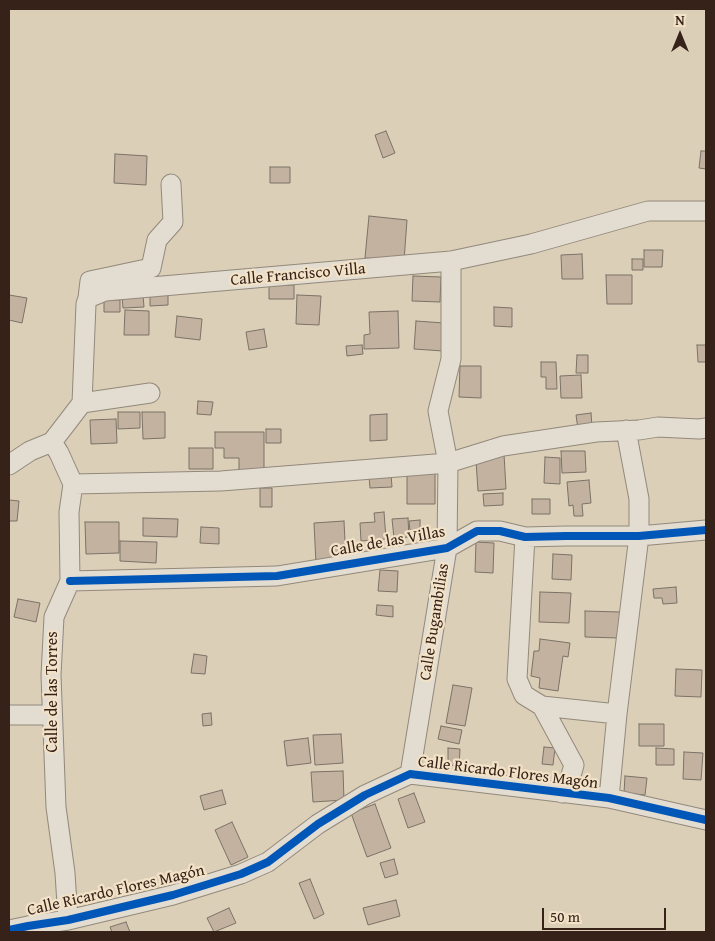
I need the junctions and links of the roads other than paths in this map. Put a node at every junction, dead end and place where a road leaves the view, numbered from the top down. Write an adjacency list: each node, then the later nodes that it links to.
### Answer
1 (171, 184): 4 (street)
2 (706, 211): 3 (street, Calle Francisco Villa)
3 (451, 261): 4 (street, Calle Francisco Villa); 10 (street, Calle Bugambilias)
4 (88, 298): 6 (street)
5 (150, 393): 6 (street)
6 (82, 403): 9 (street)
7 (706, 428): 8 (street)
8 (626, 430): 10 (street); 14 (street)
9 (52, 442): 11 (street); 12 (street, Calle de las Torres)
10 (448, 463): 12 (street); 16 (street, Calle Bugambilias)
11 (9, 465)
12 (72, 484): 17 (street, Calle de las Torres)
13 (706, 530): 14 (street, Calle de las Villas)
14 (638, 536): 15 (street, Calle de las Villas); 19 (street)
15 (525, 538): 16 (street, Calle de las Villas); 18 (street)
16 (447, 548): 17 (street, Calle de las Villas); 22 (street, Calle Bugambilias)
17 (70, 581): 21 (street, Calle de las Torres)
18 (542, 706): 19 (street); 23 (street)
19 (617, 714): 24 (street)
20 (9, 715): 21 (street)
21 (52, 715): 26 (street, Calle de las Torres)
22 (410, 774): 23 (street, Calle Ricardo Flores Magón); 26 (street, Calle Ricardo Flores Magón)
23 (562, 793): 24 (street, Calle Ricardo Flores Magón)
24 (609, 798): 25 (street, Calle Ricardo Flores Magón)
25 (706, 820)
26 (68, 920): 27 (street, Calle Ricardo Flores Magón)
27 (30, 929): 28 (street, Calle Ricardo Flores Magón)
28 (9, 930)

